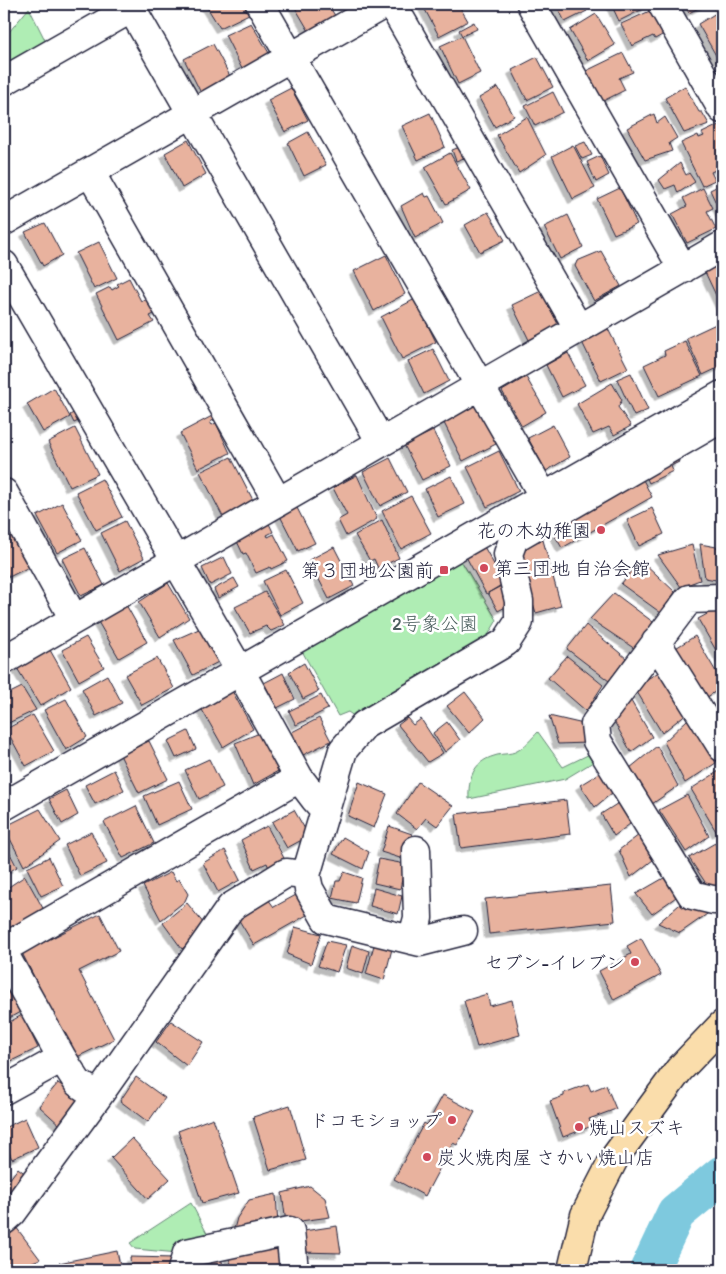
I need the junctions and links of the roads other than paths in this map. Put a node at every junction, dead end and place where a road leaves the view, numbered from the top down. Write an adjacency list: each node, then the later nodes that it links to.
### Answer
1 (260, 4): 7 (street)
2 (384, 4): 7 (street)
3 (392, 4): 16 (street)
4 (531, 4): 15 (street)
5 (662, 4): 9 (street)
6 (130, 6): 8 (street); 10 (street)
7 (291, 57): 10 (street); 17 (street)
8 (4, 81)
9 (722, 109)
10 (192, 113): 11 (street); 20 (street)
11 (90, 172): 12 (street); 23 (street)
12 (4, 219)
13 (722, 246): 15 (street)
14 (4, 265): 24 (street)
15 (683, 268): 16 (street)
16 (579, 329): 17 (street)
17 (480, 385): 20 (street); 22 (street)
18 (722, 395): 22 (street)
19 (722, 418): 33 (street)
20 (381, 442): 23 (street)
21 (4, 494): 26 (street)
22 (544, 497): 29 (street)
23 (278, 502): 24 (street)
24 (176, 560): 26 (street); 29 (street)
25 (722, 598): 27 (street)
26 (74, 619): 28 (street)
27 (656, 642): 30 (street); 36 (street)
28 (4, 660)
29 (240, 670): 31 (street); 32 (street)
30 (722, 747)
31 (299, 778): 33 (street); 39 (street)
32 (4, 806)
33 (325, 810): 35 (street)
34 (416, 850): 38 (street)
35 (306, 875): 38 (street); 44 (street)
36 (722, 900)
37 (463, 931): 38 (street)
38 (412, 940)
39 (4, 948)
40 (4, 954): 42 (street)
41 (722, 1025): 48 (main road)
42 (62, 1058): 43 (street); 44 (street)
43 (4, 1090)
44 (98, 1096): 45 (street)
45 (4, 1220)
46 (182, 1270): 47 (street)
47 (294, 1270)
48 (572, 1270)

